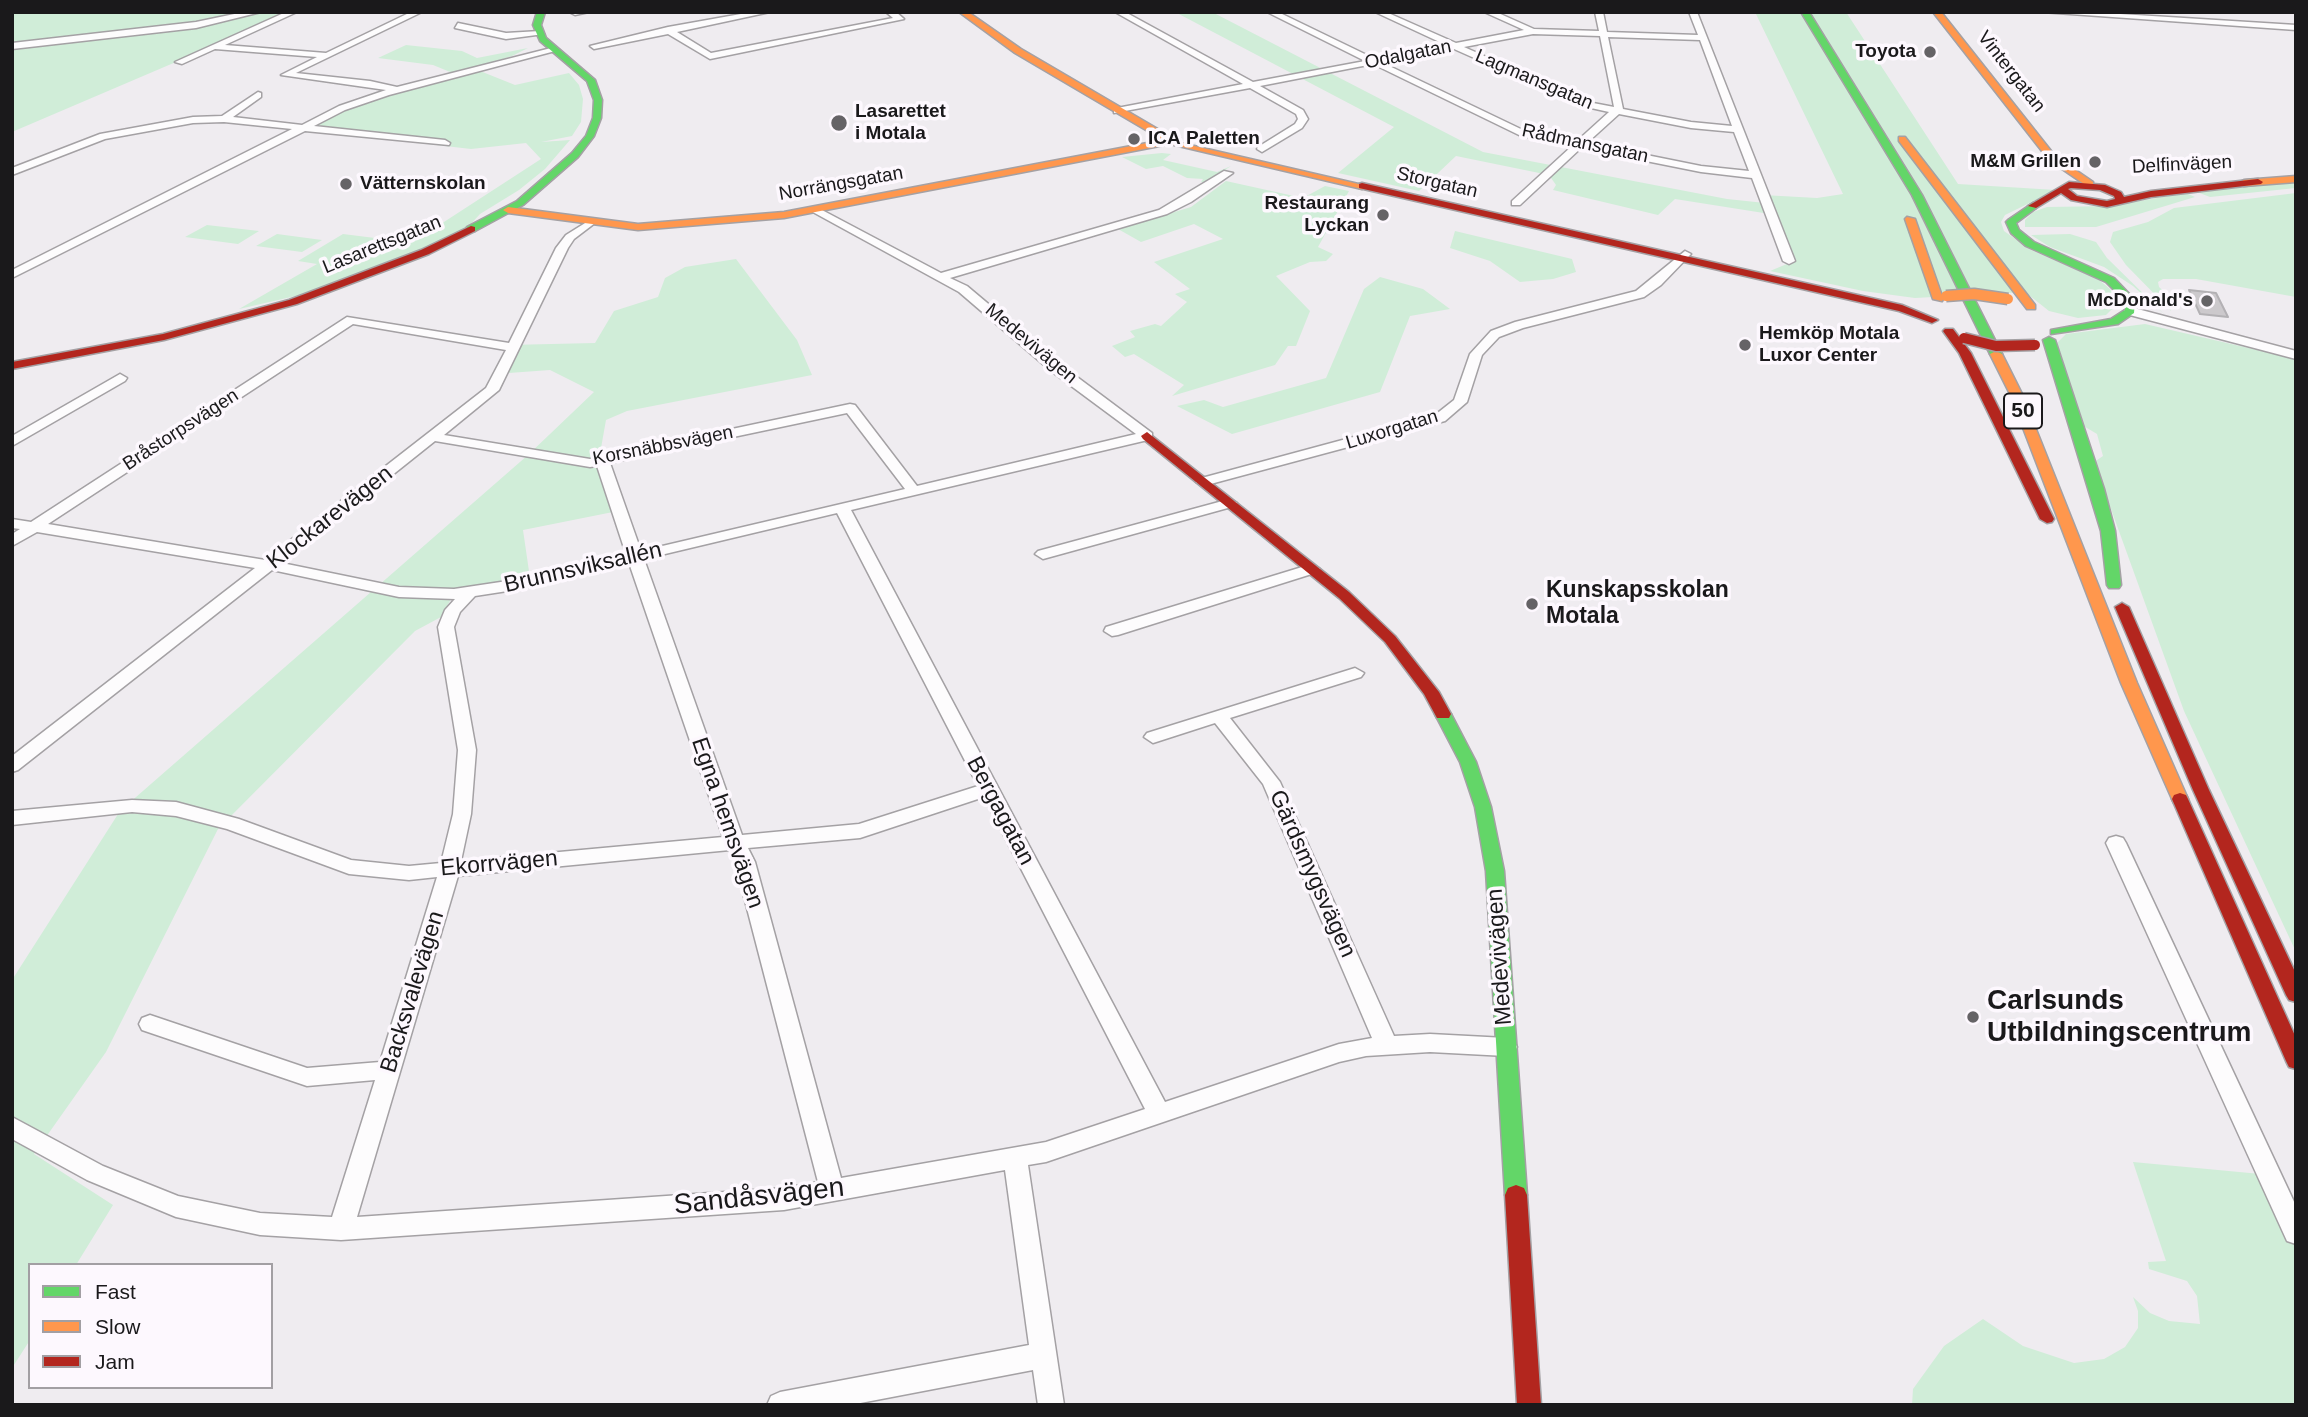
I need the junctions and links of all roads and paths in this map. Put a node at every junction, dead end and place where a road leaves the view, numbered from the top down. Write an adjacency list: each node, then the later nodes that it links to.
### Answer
1 (257, 12): 30 (street)
2 (293, 12): 33 (street)
3 (418, 12): 35 (street)
4 (541, 12): 27 (main road)
5 (585, 12): 21 (street)
6 (706, 12): 22 (street)
7 (766, 12): 22 (street)
8 (890, 12): 25 (street)
9 (963, 12): 41 (main road, Storgatan)
10 (971, 12): 41 (main road, Storgatan)
11 (1119, 12): 38 (street)
12 (1271, 12): 36 (street, Rådmansgatan)
13 (1379, 12): 32 (street, Lagmansgatan)
14 (1488, 12): 26 (street)
15 (1599, 12): 28 (street)
16 (1693, 12): 29 (street)
17 (1805, 12): 51 (main road, 50)
18 (1816, 12): 44 (main road, 50)
19 (1937, 12): 52 (main road, Vintergatan)
20 (2046, 12): 24 (street)
21 (575, 13)
22 (720, 21): 25 (street)
23 (458, 26): 27 (street)
24 (2296, 28)
25 (668, 30): 31 (street)
26 (1533, 31): 28 (street, Odalgatan); 32 (street, Odalgatan)
27 (540, 34): 34 (main road, Lasarettsgatan)
28 (1604, 34): 29 (street, Odalgatan); 42 (street)
29 (1703, 38): 46 (street)
30 (12, 46)
31 (594, 46)
32 (1454, 46): 36 (street, Odalgatan); 42 (street, Lagmansgatan)
33 (214, 47): 35 (street); 37 (street)
34 (555, 50): 39 (street); 65 (main road, Lasarettsgatan)
35 (327, 56): 39 (street)
36 (1373, 61): 38 (street, Odalgatan); 49 (street, Rådmansgatan)
37 (179, 62)
38 (1252, 85): 41 (street, Odalgatan); 50 (street)
39 (396, 90): 45 (street)
40 (258, 95): 43 (street)
41 (1120, 110): 47 (main road, Storgatan)
42 (1617, 111): 46 (street, Lagmansgatan); 49 (street)
43 (224, 119): 45 (street); 53 (street)
44 (1886, 120): 73 (main road, 50); 83 (main road, 50)
45 (302, 127): 48 (street); 70 (street)
46 (1738, 130): 55 (street)
47 (1174, 141): 66 (main road, Norrängsgatan); 68 (main road, Storgatan)
48 (445, 143)
49 (1579, 145): 55 (street, Rådmansgatan); 63 (street)
50 (1262, 149)
51 (1891, 150): 72 (main road); 106 (main road, 50)
52 (2052, 158): 58 (main road, Vintergatan); 59 (main road, Vintergatan)
53 (12, 172)
54 (1228, 173): 71 (street)
55 (1756, 175): 69 (street)
56 (2296, 179): 57 (main road, Delfinvägen)
57 (2258, 182): 60 (main road, Delfinvägen); 61 (main road, Delfinvägen)
58 (2090, 184): 59 (main road); 60 (main road)
59 (2064, 188): 62 (main road); 64 (main road)
60 (2107, 188): 61 (main road)
61 (2120, 200): 62 (main road, Delfinvägen)
62 (2085, 202): 64 (main road)
63 (1516, 203)
64 (2042, 203): 74 (main road)
65 (508, 210): 67 (main road, Norrängsgatan); 81 (main road, Lasarettsgatan)
66 (816, 211): 67 (main road, Norrängsgatan); 71 (street, Medevivägen)
67 (590, 223): 79 (street, Klockarevägen)
68 (1682, 257): 72 (main road, Storgatan); 75 (main road, Storgatan); 90 (street, Luxorgatan)
69 (1789, 261)
70 (12, 275)
71 (943, 276): 86 (street, Medevivägen)
72 (1939, 298): 73 (main road, Storgatan, bridge); 75 (main road)
73 (2038, 311): 76 (main road); 78 (main road)
74 (2130, 311): 76 (main road); 80 (street)
75 (1932, 320): 77 (main road, Storgatan)
76 (2093, 325): 78 (main road)
77 (1956, 335): 78 (main road, bridge); 106 (main road)
78 (2046, 339): 102 (main road)
79 (513, 348): 87 (street, Klockarevägen); 96 (street, Bråstorpsvägen)
80 (2296, 355)
81 (12, 366)
82 (120, 378): 88 (street)
83 (2030, 385)
84 (842, 394): 85 (street)
85 (850, 408): 89 (street, Korsnäbbsvägen); 91 (street)
86 (1147, 436): 90 (main road, Medevivägen); 91 (street, Brunnsviksallén)
87 (433, 437): 89 (street, Korsnäbbsvägen); 100 (street, Klockarevägen)
88 (12, 442)
89 (602, 461): 99 (street, Egna hemsvägen)
90 (1203, 481): 92 (main road, Medevivägen)
91 (914, 491): 93 (street, Brunnsviksallén)
92 (1230, 503): 98 (street); 101 (main road, Medevivägen)
93 (842, 508): 99 (street, Brunnsviksallén); 110 (street, Bergagatan)
94 (2088, 522): 102 (main road)
95 (12, 523): 96 (street, Brunnsviksallén)
96 (35, 526): 97 (street, Bråstorpsvägen); 100 (street, Brunnsviksallén)
97 (12, 541)
98 (1043, 554)
99 (633, 557): 103 (street, Brunnsviksallén); 112 (street, Egna hemsvägen)
100 (269, 565): 103 (street, Brunnsviksallén); 109 (street, Klockarevägen)
101 (1312, 569): 104 (street); 118 (main road, Medevivägen)
102 (2113, 585): 115 (main road)
103 (469, 593): 114 (street, Backsvalevägen)
104 (1112, 631)
105 (1355, 673): 107 (street)
106 (2129, 683): 119 (main road, 50)
107 (1219, 716): 108 (street); 117 (street, Gärdsmygsvägen)
108 (1153, 737)
109 (12, 766)
110 (989, 789): 112 (street, Ekorrvägen); 121 (street, Bergagatan)
111 (12, 818): 114 (street, Ekorrvägen)
112 (738, 843): 114 (street, Ekorrvägen); 124 (street, Egna hemsvägen)
113 (2116, 843): 126 (street)
114 (450, 868): 120 (street, Backsvalevägen)
115 (2296, 995)
116 (150, 1024): 120 (street)
117 (1387, 1044): 118 (street, Sandåsvägen); 121 (street, Sandåsvägen)
118 (1506, 1047): 130 (main road, Medevivägen)
119 (2296, 1061)
120 (390, 1070): 125 (street, Backsvalevägen)
121 (1159, 1114): 123 (street, Sandåsvägen)
122 (12, 1127): 125 (street, Sandåsvägen)
123 (1015, 1158): 124 (street, Sandåsvägen); 127 (street)
124 (832, 1192): 125 (street, Sandåsvägen)
125 (341, 1229)
126 (2296, 1233)
127 (1044, 1355): 128 (street); 129 (street)
128 (780, 1405)
129 (1051, 1405)
130 (1530, 1405)

